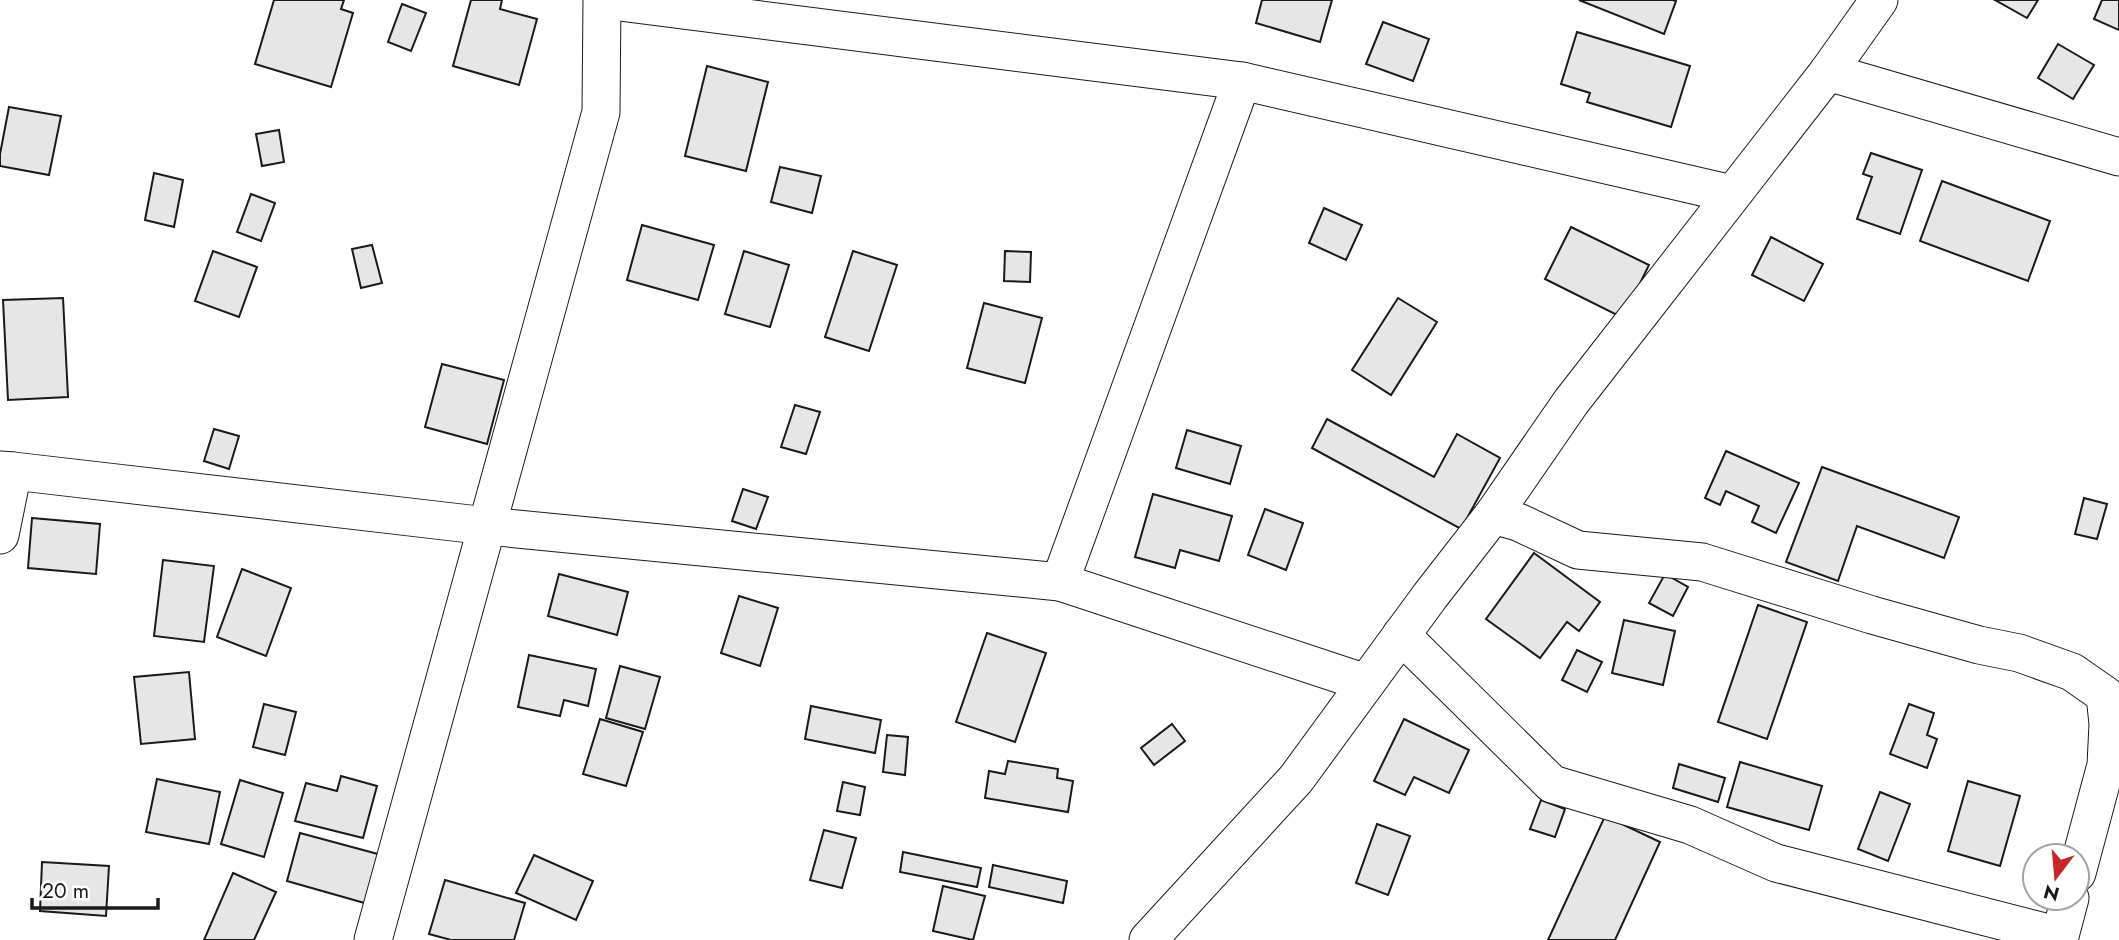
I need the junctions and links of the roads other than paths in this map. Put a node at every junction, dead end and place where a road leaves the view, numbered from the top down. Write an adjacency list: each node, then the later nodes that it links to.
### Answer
1 (603, 0): 4 (street); 9 (street)
2 (1879, 0): 3 (street)
3 (1828, 72): 5 (street); 6 (street)
4 (1242, 81): 6 (street); 11 (street)
5 (2119, 157)
6 (1732, 194): 8 (street)
7 (6, 471): 9 (street); 10 (street)
8 (1493, 514): 12 (street); 14 (street)
9 (487, 526): 11 (street); 17 (street)
10 (0, 535)
11 (1060, 582): 13 (street)
12 (1401, 635): 13 (street); 16 (street)
13 (1366, 683): 18 (street)
14 (2085, 842)
15 (2066, 912): 16 (street)
16 (2060, 938)
17 (373, 940)
18 (1148, 940)

